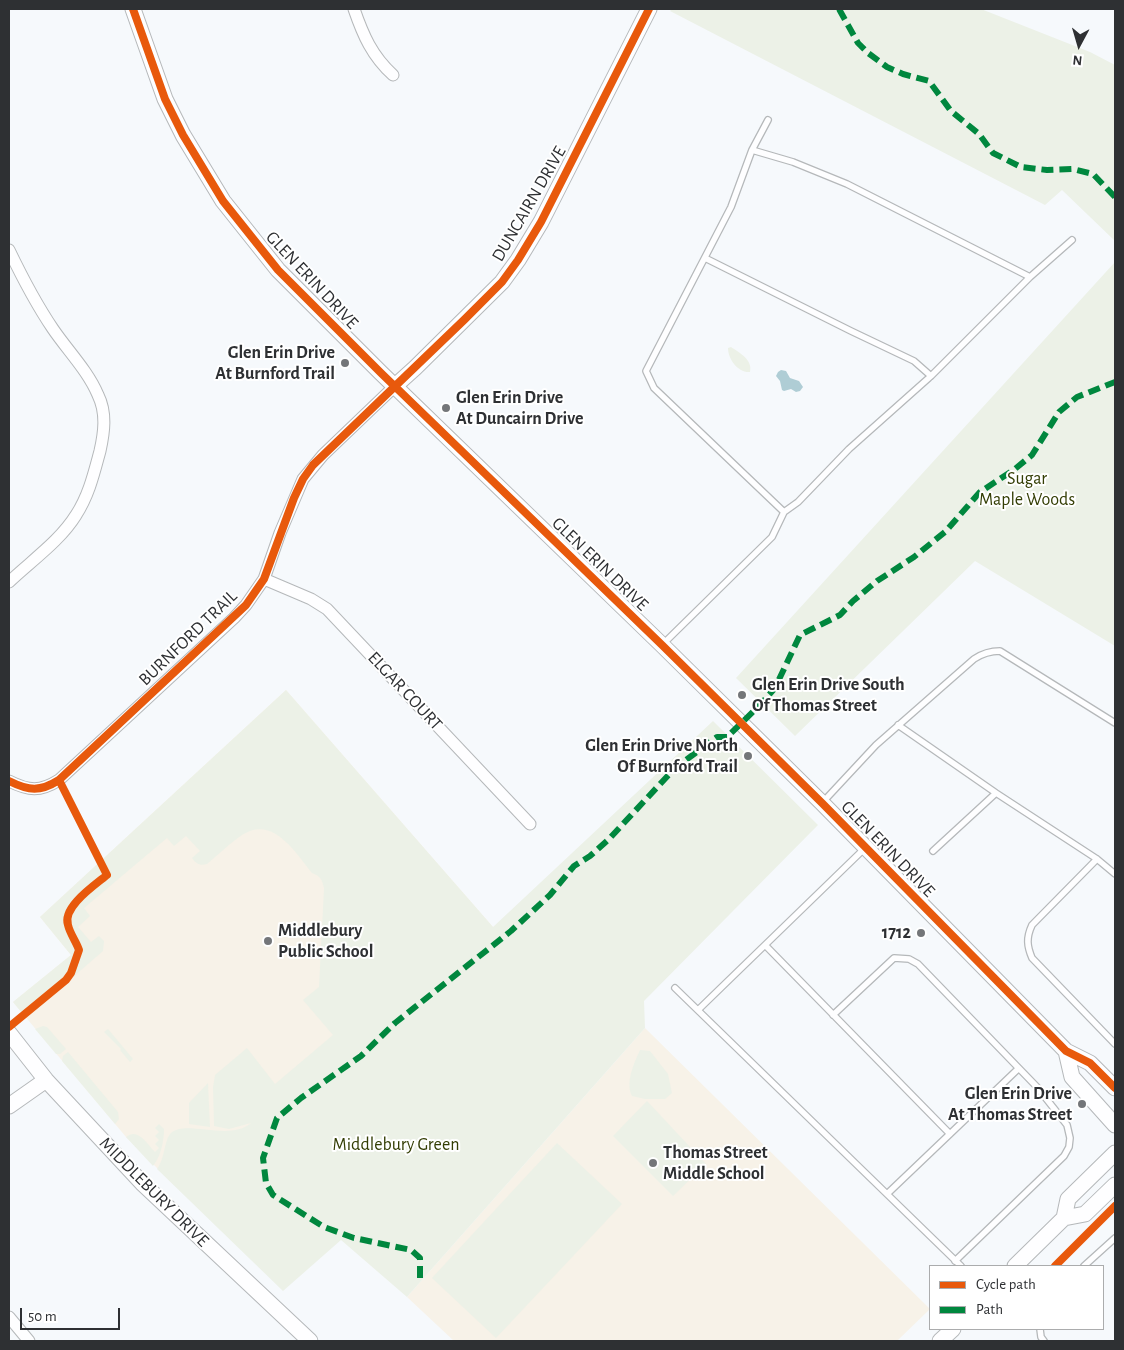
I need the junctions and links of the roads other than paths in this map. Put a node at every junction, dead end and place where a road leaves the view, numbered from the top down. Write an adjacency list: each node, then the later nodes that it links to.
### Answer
1 (133, 9): 12 (street, GLEN ERIN DRIVE)
2 (354, 9): 4 (street)
3 (649, 9): 12 (street, DUNCAIRN DRIVE)
4 (392, 75)
5 (768, 120): 6 (lane)
6 (752, 150): 9 (lane); 10 (lane)
7 (1072, 240): 10 (lane)
8 (9, 250): 15 (street)
9 (705, 258): 11 (lane); 13 (lane)
10 (1030, 277): 11 (lane)
11 (931, 376): 13 (lane)
12 (396, 386): 14 (street, BURNFORD TRAIL); 16 (street, GLEN ERIN DRIVE)
13 (784, 512): 16 (lane)
14 (264, 579): 19 (street, BURNFORD TRAIL); 22 (street, ELGAR COURT)
15 (9, 582)
16 (662, 645): 21 (street, GLEN ERIN DRIVE)
17 (1115, 723): 18 (lane, GLEN ERIN DRIVE)
18 (898, 725): 20 (lane); 21 (lane, GLEN ERIN DRIVE)
19 (9, 781)
20 (996, 793): 24 (lane, GLEN ERIN DRIVE); 25 (lane)
21 (822, 803): 23 (street, GLEN ERIN DRIVE)
22 (530, 824)
23 (865, 848): 27 (lane, GLEN ERIN DRIVE); 33 (street, GLEN ERIN DRIVE)
24 (933, 851)
25 (1097, 859): 26 (lane); 32 (lane)
26 (1115, 874)
27 (765, 945): 29 (lane, GLEN ERIN DRIVE); 30 (lane)
28 (675, 988): 29 (lane)
29 (698, 1010): 42 (lane)
30 (833, 1014): 34 (lane); 39 (lane)
31 (9, 1032): 35 (street, MIDDLEBURY DRIVE)
32 (1115, 1044)
33 (1066, 1051): 36 (street, GLEN ERIN DRIVE); 38 (street)
34 (1018, 1069): 39 (lane); 45 (lane)
35 (46, 1080): 37 (street); 52 (street, MIDDLEBURY DRIVE)
36 (1115, 1088)
37 (9, 1106)
38 (1115, 1125)
39 (950, 1134): 42 (lane)
40 (1115, 1153): 43 (street)
41 (1115, 1185): 43 (street)
42 (887, 1194): 45 (lane)
43 (1064, 1218): 47 (street)
44 (1115, 1238): 48 (lane)
45 (956, 1261): 46 (lane)
46 (960, 1265)
47 (1017, 1265)
48 (1085, 1265)
49 (9, 1317): 51 (street)
50 (952, 1330): 53 (street)
51 (29, 1341)
52 (310, 1341)
53 (940, 1341)

